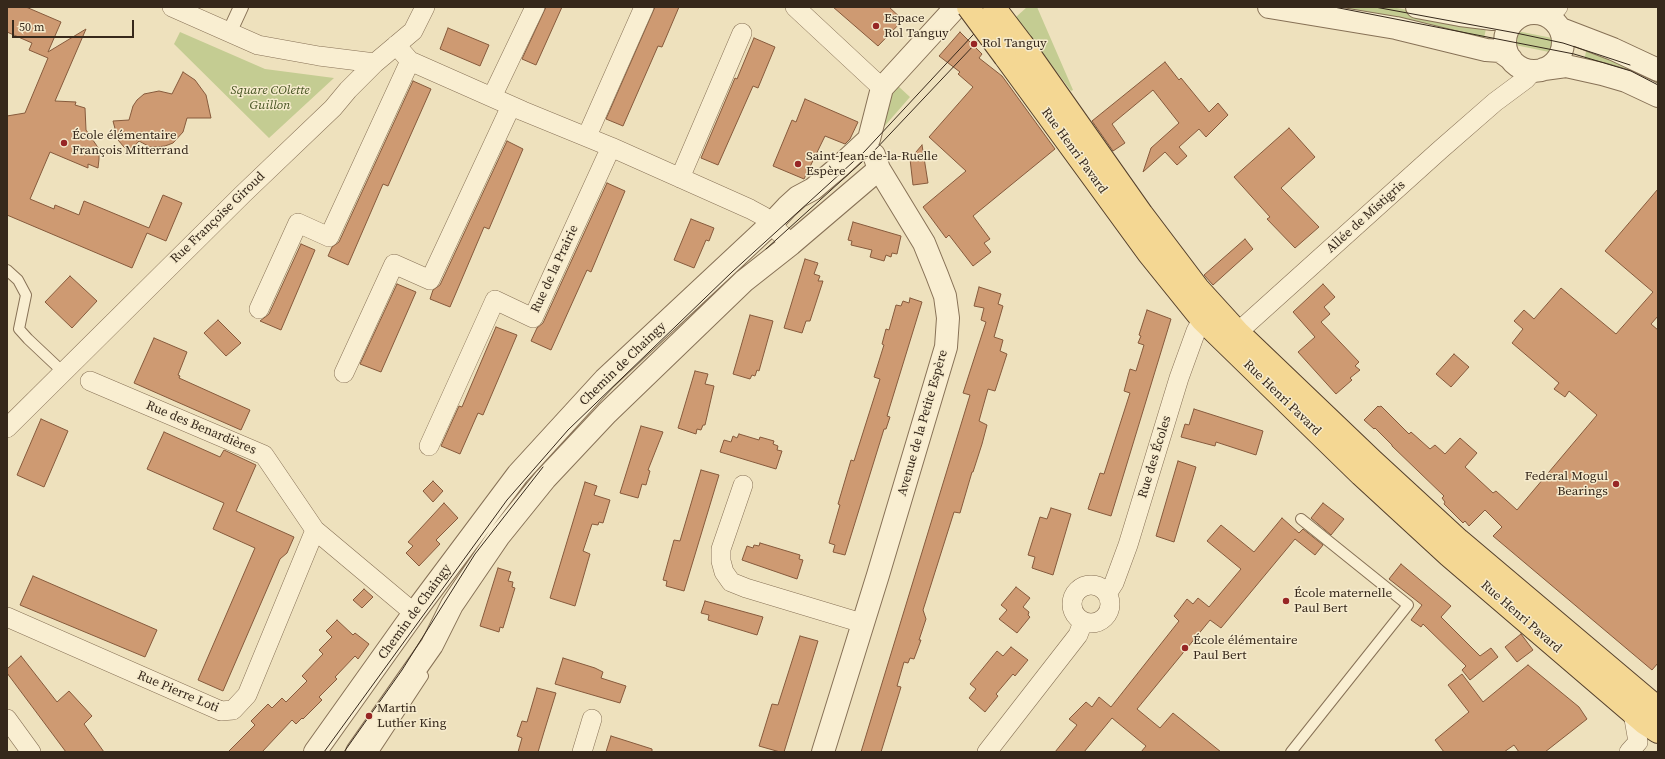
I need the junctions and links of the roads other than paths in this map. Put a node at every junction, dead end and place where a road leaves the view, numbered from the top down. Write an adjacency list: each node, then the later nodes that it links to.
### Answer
1 (172, 7): 14 (street)
2 (241, 7): 14 (street)
3 (426, 7): 16 (street, Rue Françoise Giroud)
4 (535, 7): 24 (street)
5 (644, 7): 26 (street)
6 (795, 7): 22 (street)
7 (956, 7): 22 (street)
8 (968, 7): 17 (main road, Rue Henri Pavard, bridge)
9 (994, 7): 17 (main road, Rue Henri Pavard, bridge)
10 (1269, 7): 20 (street)
11 (1416, 7): 13 (street)
12 (1555, 17): 13 (street); 20 (street); 21 (street)
13 (1517, 18): 20 (street)
14 (229, 33): 19 (street)
15 (742, 34): 30 (street)
16 (396, 45): 18 (street); 19 (street, Rue Françoise Giroud)
17 (1014, 51): 35 (main road, Rue Henri Pavard); 36 (main road, Rue Henri Pavard)
18 (410, 61): 24 (street); 34 (street)
19 (375, 63): 37 (street, Rue Françoise Giroud)
20 (1526, 66): 23 (street); 36 (street, Allée de Mistigris)
21 (1658, 70)
22 (882, 88): 27 (street)
23 (1658, 96)
24 (492, 97): 25 (street)
25 (511, 106): 26 (street); 38 (street)
26 (587, 136): 28 (street)
27 (869, 139): 29 (street, Avenue de la Petite Espère); 31 (street, Chemin de Chaingy)
28 (612, 147): 30 (street); 41 (street, Rue de la Prairie)
29 (878, 169): 32 (street, Chemin de Chaingy); 49 (street, Avenue de la Petite Espère)
30 (680, 178): 31 (street)
31 (771, 224): 32 (street); 46 (street, Chemin de Chaingy)
32 (791, 244): 58 (street, Chemin de Chaingy)
33 (7, 270): 37 (lane)
34 (258, 308)
35 (1202, 320): 45 (street, Rue des Écoles); 52 (main road, Rue Henri Pavard)
36 (1238, 332): 51 (main road, Rue Henri Pavard)
37 (63, 372): 40 (street, Rue Françoise Giroud)
38 (344, 373)
39 (90, 381): 44 (street, Rue des Benardières)
40 (7, 428)
41 (429, 446)
42 (743, 485): 49 (street)
43 (1301, 518): 63 (lane)
44 (315, 530): 46 (street, Rue des Benardières); 47 (street, Rue Pierre Loti)
45 (1107, 594): 48 (street, Rue des Écoles); 48 (street)
46 (414, 613): 57 (street, Chemin de Chaingy)
47 (7, 617)
48 (1083, 622): 62 (street)
49 (862, 623): 61 (street, Avenue de la Petite Espère)
50 (430, 667): 59 (lane)
51 (1658, 708)
52 (1633, 713): 55 (main road, Rue Henri Pavard); 64 (street)
53 (7, 719): 56 (street)
54 (592, 719): 60 (street)
55 (1658, 732)
56 (31, 752)
57 (315, 752)
58 (356, 752)
59 (372, 752)
60 (582, 752)
61 (823, 752)
62 (987, 752)
63 (1291, 752)
64 (1629, 752)

